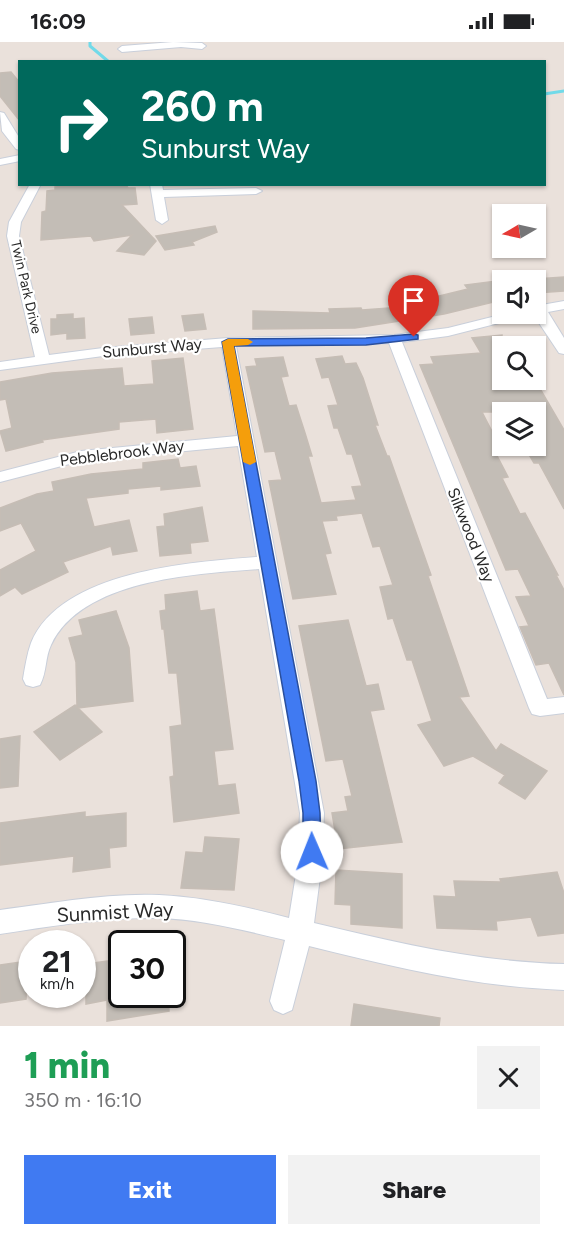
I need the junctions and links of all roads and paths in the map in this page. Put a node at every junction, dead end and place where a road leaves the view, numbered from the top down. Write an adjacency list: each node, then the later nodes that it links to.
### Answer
1 (121, 45): 2 (street); 3 (street)
2 (202, 46)
3 (124, 59)
4 (0, 115): 5 (street)
5 (18, 145)
6 (18, 158): 7 (street)
7 (0, 162)
8 (35, 186): 12 (street, Twin Park Drive)
9 (157, 189): 10 (street); 11 (street)
10 (256, 191)
11 (162, 220)
12 (7, 232): 20 (street, Twin Park Drive)
13 (564, 305): 14 (street)
14 (546, 308)
15 (492, 321): 17 (street, Sunburst Way)
16 (546, 323): 19 (street)
17 (394, 339): 18 (street, Sunburst Way); 26 (street, Silkwood Way)
18 (228, 342): 20 (street, Sunburst Way); 22 (street)
19 (564, 350)
20 (43, 359): 21 (street, Sunburst Way)
21 (0, 366)
22 (246, 440): 23 (street, Pebblebrook Way); 24 (street)
23 (0, 477)
24 (268, 562): 25 (street); 28 (street)
25 (33, 679)
26 (564, 705)
27 (0, 922): 28 (street, Sunmist Way)
28 (300, 932): 29 (street, Sunmist Way); 30 (street)
29 (564, 977)
30 (283, 1001)

